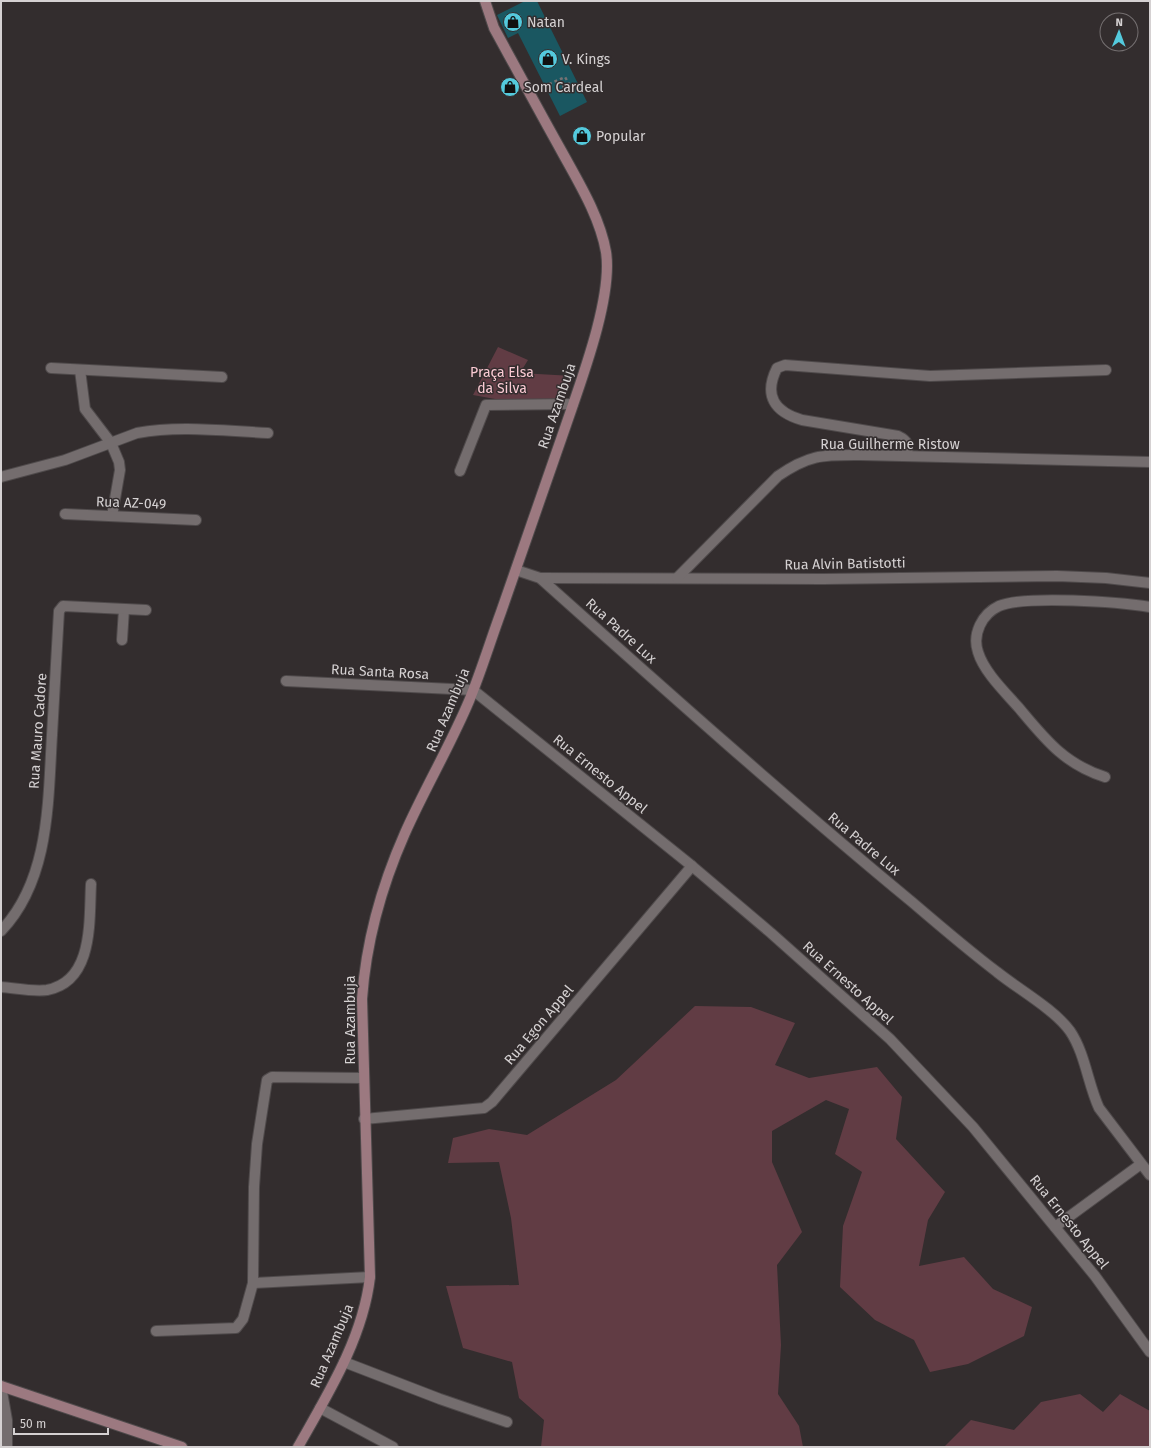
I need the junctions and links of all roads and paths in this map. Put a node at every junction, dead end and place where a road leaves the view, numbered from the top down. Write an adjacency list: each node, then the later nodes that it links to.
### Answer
1 (485, 1): 8 (main road, Rua Azambuja)
2 (545, 86): 3 (path)
3 (560, 88)
4 (52, 368): 5 (street)
5 (80, 370): 7 (street); 10 (street)
6 (1106, 370): 11 (street)
7 (222, 377)
8 (573, 404): 13 (street); 18 (main road, Rua Azambuja)
9 (268, 433): 10 (street)
10 (111, 443): 14 (street); 16 (street)
11 (907, 456): 12 (street, Rua Guilherme Ristow); 20 (street, Rua Guilherme Ristow)
12 (1150, 462)
13 (460, 471)
14 (1, 477)
15 (65, 514): 16 (street, Rua AZ-049)
16 (112, 516): 17 (street, Rua AZ-049)
17 (196, 520)
18 (516, 570): 19 (street, Rua Padre Lux); 27 (main road, Rua Azambuja)
19 (540, 578): 20 (street, Rua Alvin Batistotti); 35 (street, Rua Padre Lux)
20 (677, 578): 21 (street, Rua Alvin Batistotti)
21 (1150, 583)
22 (1150, 607): 28 (street)
23 (124, 609): 24 (street, Rua Mauro Cadore); 25 (street); 31 (street, Rua Mauro Cadore)
24 (146, 610)
25 (122, 640)
26 (286, 681): 27 (street, Rua Santa Rosa)
27 (473, 690): 29 (street, Rua Ernesto Appel); 33 (main road, Rua Azambuja)
28 (1104, 777)
29 (692, 866): 34 (street, Rua Egon Appel); 37 (street, Rua Ernesto Appel)
30 (91, 884): 32 (street)
31 (1, 931)
32 (1, 987)
33 (364, 1078): 34 (main road, Rua Azambuja); 39 (street)
34 (364, 1119): 38 (main road, Rua Azambuja)
35 (1141, 1164): 36 (street, Rua Padre Lux); 37 (street)
36 (1150, 1175)
37 (1055, 1227): 41 (street, Rua Ernesto Appel)
38 (370, 1277): 39 (street); 42 (main road, Rua Azambuja)
39 (253, 1283): 40 (street)
40 (156, 1331)
41 (1150, 1352)
42 (344, 1362): 44 (main road, Rua Azambuja); 45 (street)
43 (1, 1386): 46 (street); 47 (main road)
44 (320, 1408): 48 (main road, Rua Azambuja); 49 (street)
45 (507, 1422)
46 (7, 1447)
47 (182, 1447)
48 (298, 1447)
49 (393, 1447)

